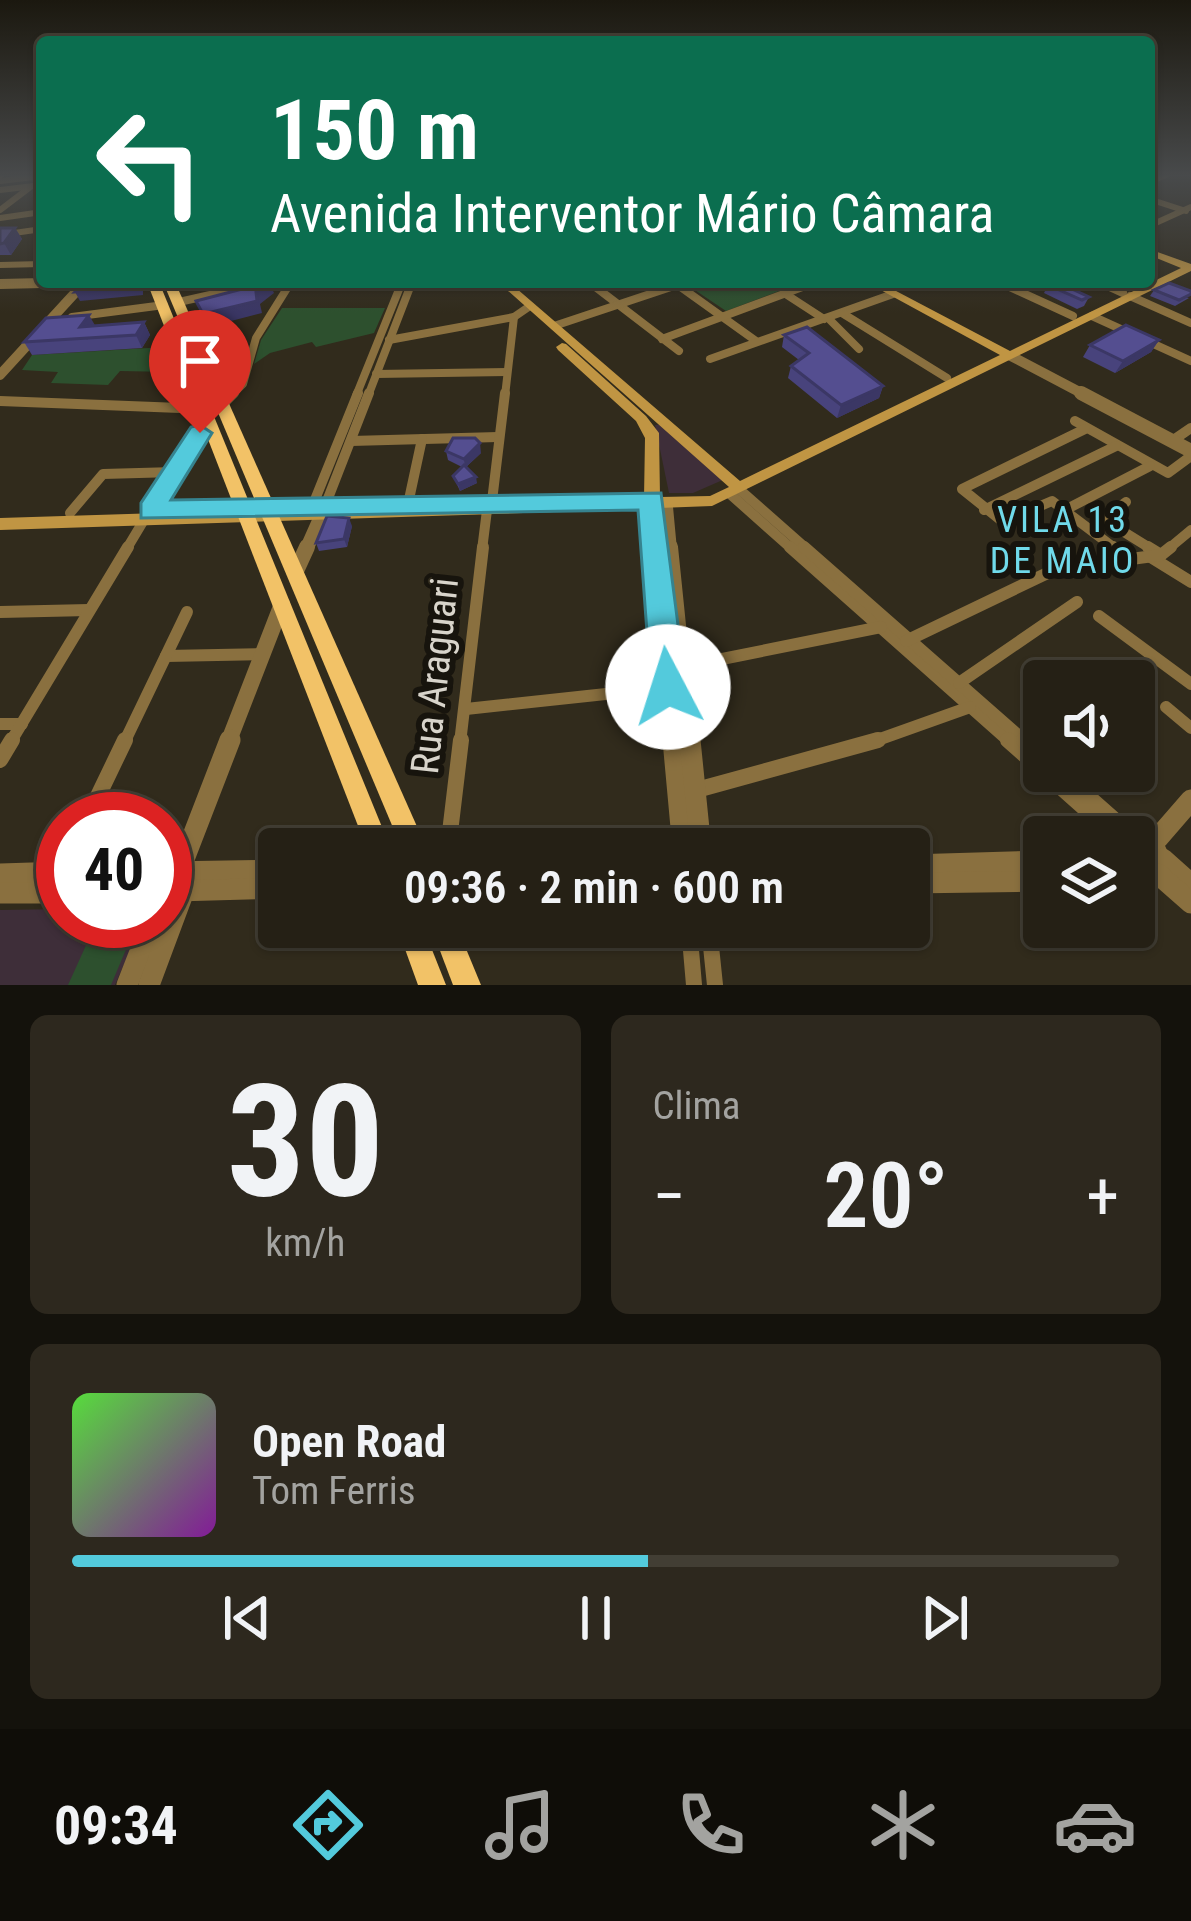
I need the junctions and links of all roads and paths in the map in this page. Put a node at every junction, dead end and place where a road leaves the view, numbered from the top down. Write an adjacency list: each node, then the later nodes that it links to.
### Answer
1 (36, 231): 2 (street)
2 (0, 235)
3 (1155, 254): 6 (main road)
4 (36, 264): 5 (street)
5 (0, 265)
6 (1189, 265): 7 (main road); 8 (main road)
7 (1155, 278)
8 (1155, 281)
9 (36, 283): 10 (street)
10 (0, 284)
11 (82, 288): 40 (street)
12 (158, 288): 32 (highway)
13 (170, 288): 32 (highway)
14 (240, 288): 32 (street)
15 (287, 288): 58 (street)
16 (400, 288): 59 (street)
17 (410, 288): 46 (street)
18 (497, 288): 34 (main road)
19 (507, 288): 34 (main road)
20 (597, 288): 33 (street)
21 (661, 288): 33 (street)
22 (682, 288): 38 (street)
23 (799, 288): 29 (street)
24 (882, 288): 30 (main road)
25 (1011, 288): 36 (street)
26 (1111, 288): 31 (street)
27 (1136, 288): 31 (main road)
28 (1141, 288): 31 (main road)
29 (784, 293): 38 (street); 39 (street)
30 (893, 294): 35 (street); 50 (main road)
31 (1126, 295): 36 (main road); 37 (main road); 41 (street)
32 (171, 303): 40 (street); 58 (highway); 61 (highway)
33 (618, 304): 43 (street); 44 (street)
34 (522, 311): 43 (main road); 46 (street); 53 (street, Rua Araguari); 65 (main road)
35 (842, 313): 39 (street); 56 (street)
36 (1072, 316): 50 (main road)
37 (1092, 316): 50 (main road); 52 (street)
38 (724, 317): 44 (street); 47 (street)
39 (826, 318): 42 (street); 48 (street)
40 (51, 320): 55 (street)
41 (1191, 322)
42 (805, 325): 45 (street); 47 (street)
43 (554, 326): 60 (main road)
44 (662, 339): 49 (street)
45 (819, 339)
46 (389, 340): 54 (street)
47 (756, 340): 51 (street)
48 (859, 349)
49 (679, 351)
50 (1007, 353): 56 (main road); 63 (main road); 68 (street)
51 (710, 359)
52 (1191, 361)
53 (507, 372): 54 (street); 64 (street, Rua Araguari)
54 (376, 374): 59 (street)
55 (0, 375)
56 (947, 378): 63 (main road)
57 (0, 401): 61 (street)
58 (224, 404): 83 (highway)
59 (359, 404): 67 (street); 80 (street)
60 (653, 412): 65 (main road); 75 (main road)
61 (207, 414): 72 (street); 83 (highway)
62 (1191, 428): 68 (street)
63 (854, 433): 75 (main road)
64 (498, 437): 66 (street); 79 (street, Rua Araguari)
65 (652, 438): 76 (main road)
66 (422, 439): 67 (street); 78 (street)
67 (351, 441): 80 (street)
68 (1172, 441): 70 (street)
69 (1116, 446): 71 (street); 82 (street); 82 (street)
70 (1191, 454): 73 (street)
71 (1155, 468): 73 (street); 81 (street)
72 (175, 472): 84 (street); 85 (street)
73 (1175, 473): 74 (street)
74 (1191, 482)
75 (735, 489): 76 (main road); 98 (street)
76 (658, 500): 79 (main road); 102 (street)
77 (1126, 502): 89 (street)
78 (408, 504): 79 (main road); 80 (main road)
79 (489, 506): 80 (main road); 107 (street, Rua Araguari)
80 (320, 509): 83 (main road); 90 (street)
81 (1065, 509): 82 (street); 88 (street)
82 (984, 510)
83 (258, 512): 85 (main road); 90 (highway); 93 (highway)
84 (70, 513): 85 (main road); 86 (main road)
85 (148, 516): 86 (main road); 94 (street)
86 (0, 520)
87 (1191, 530): 89 (street)
88 (1126, 556): 89 (street); 99 (street)
89 (1155, 556): 91 (street)
90 (296, 571): 120 (highway)
91 (1191, 582)
92 (1077, 602): 103 (street)
93 (282, 604): 100 (street); 119 (highway)
94 (89, 610): 95 (street); 109 (street)
95 (0, 612)
96 (188, 612): 101 (street)
97 (1099, 616): 104 (street)
98 (886, 626): 99 (street); 102 (street)
99 (904, 642): 103 (street); 105 (street)
100 (263, 654): 101 (street); 124 (street)
101 (166, 656): 113 (street)
102 (675, 677): 107 (street); 114 (street)
103 (959, 683): 111 (street)
104 (1191, 684)
105 (970, 707): 114 (street); 117 (street)
106 (1166, 707): 110 (street)
107 (466, 710): 121 (street, Rua Araguari)
108 (0, 724): 109 (street)
109 (22, 724): 112 (street)
110 (1191, 728)
111 (1023, 739)
112 (0, 760)
113 (100, 792)
114 (687, 792): 122 (street); 123 (street)
115 (1081, 792): 118 (street)
116 (1191, 800): 125 (street)
117 (1093, 816)
118 (1106, 816)
119 (371, 828)
120 (406, 828)
121 (451, 828)
122 (684, 828)
123 (696, 828)
124 (192, 833)
125 (1155, 847)
126 (1155, 861): 137 (street)
127 (1023, 862): 128 (street)
128 (930, 864)
129 (1155, 864): 141 (street)
130 (36, 873): 132 (street)
131 (258, 873): 134 (street)
132 (0, 874)
133 (1023, 880): 135 (street)
134 (192, 881)
135 (930, 883)
136 (192, 884): 138 (street)
137 (1191, 884)
138 (258, 887)
139 (36, 892): 140 (street)
140 (0, 893)
141 (1191, 904)
142 (141, 948): 148 (street)
143 (157, 948): 149 (street)
144 (418, 948): 150 (highway)
145 (452, 948): 151 (highway)
146 (691, 948): 152 (street)
147 (712, 948): 153 (street)
148 (127, 985)
149 (149, 985)
150 (432, 985)
151 (467, 985)
152 (694, 985)
153 (715, 985)

